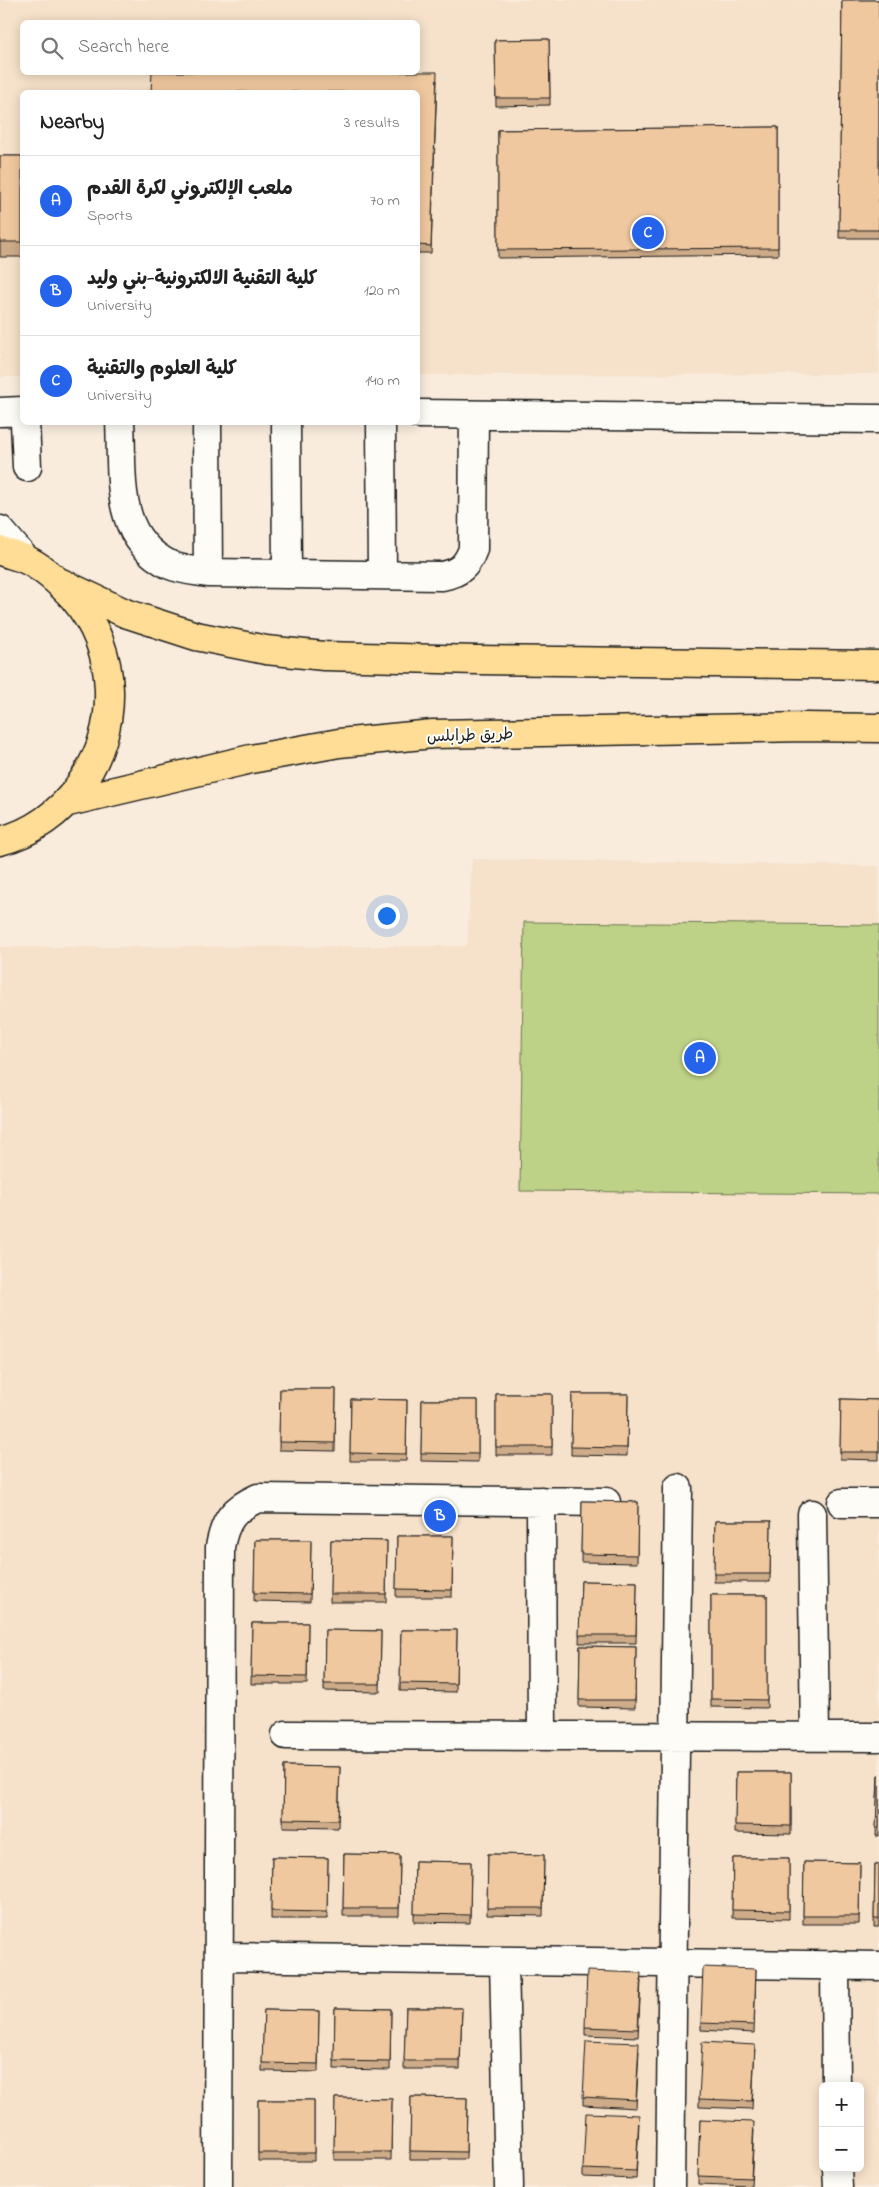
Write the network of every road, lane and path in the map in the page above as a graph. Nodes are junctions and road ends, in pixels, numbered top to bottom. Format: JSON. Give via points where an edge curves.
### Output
{"nodes":[{"id":1,"x":20,"y":410,"type":"edge"},
{"id":2,"x":0,"y":412,"type":"edge"},
{"id":3,"x":420,"y":414,"type":"edge"},
{"id":4,"x":474,"y":415,"type":"junction"},
{"id":5,"x":879,"y":419,"type":"edge"},
{"id":6,"x":24,"y":425,"type":"edge"},
{"id":7,"x":120,"y":425,"type":"edge"},
{"id":8,"x":207,"y":425,"type":"edge"},
{"id":9,"x":286,"y":425,"type":"edge"},
{"id":10,"x":381,"y":425,"type":"edge"},
{"id":11,"x":27,"y":467,"type":"dead end"},
{"id":12,"x":0,"y":530,"type":"edge"},
{"id":13,"x":12,"y":555,"type":"edge"},
{"id":14,"x":208,"y":573,"type":"junction"},
{"id":15,"x":287,"y":574,"type":"junction"},
{"id":16,"x":382,"y":575,"type":"junction"},
{"id":17,"x":59,"y":582,"type":"junction"},
{"id":18,"x":879,"y":665,"type":"edge"},
{"id":19,"x":879,"y":728,"type":"edge"},
{"id":20,"x":68,"y":802,"type":"junction"},
{"id":21,"x":0,"y":841,"type":"edge"},
{"id":22,"x":678,"y":1488,"type":"dead end"},
{"id":23,"x":541,"y":1501,"type":"junction"},
{"id":24,"x":606,"y":1502,"type":"edge"},
{"id":25,"x":842,"y":1503,"type":"dead end"},
{"id":26,"x":879,"y":1504,"type":"edge"},
{"id":27,"x":812,"y":1514,"type":"dead end"},
{"id":28,"x":286,"y":1735,"type":"dead end"},
{"id":29,"x":542,"y":1736,"type":"junction"},
{"id":30,"x":675,"y":1736,"type":"junction"},
{"id":31,"x":815,"y":1736,"type":"junction"},
{"id":32,"x":879,"y":1737,"type":"edge"},
{"id":33,"x":219,"y":1958,"type":"junction"},
{"id":34,"x":504,"y":1961,"type":"junction"},
{"id":35,"x":672,"y":1963,"type":"junction"},
{"id":36,"x":835,"y":1966,"type":"junction"},
{"id":37,"x":879,"y":1966,"type":"edge"},
{"id":38,"x":836,"y":2082,"type":"edge"},
{"id":39,"x":837,"y":2172,"type":"edge"},
{"id":40,"x":218,"y":2187,"type":"edge"},
{"id":41,"x":510,"y":2187,"type":"edge"},
{"id":42,"x":670,"y":2187,"type":"edge"},
{"id":43,"x":838,"y":2187,"type":"edge"}],
"edges":[{"from":1,"to":2,"type":"street"},
{"from":3,"to":4,"type":"street"},
{"from":4,"to":5,"type":"street"},
{"from":4,"to":16,"type":"street","via":[[473,549],[469,560],[462,569],[442,576]]},
{"from":6,"to":11,"type":"street"},
{"from":7,"to":14,"type":"street","via":[[126,512],[135,536],[151,553],[172,566]]},
{"from":8,"to":14,"type":"street"},
{"from":9,"to":15,"type":"street"},
{"from":10,"to":16,"type":"street"},
{"from":12,"to":13,"type":"street"},
{"from":13,"to":17,"type":"highway"},
{"from":14,"to":15,"type":"street"},
{"from":15,"to":16,"type":"street"},
{"from":17,"to":18,"type":"highway","via":[[125,613],[196,636],[257,649],[324,656]]},
{"from":17,"to":20,"type":"highway","via":[[86,613],[104,649],[111,690],[107,730],[92,769]]},
{"from":19,"to":20,"type":"highway","name":"طريق طرابلس","via":[[433,734],[339,743],[251,759]]},
{"from":20,"to":21,"type":"highway","via":[[42,823]]},
{"from":22,"to":30,"type":"street"},
{"from":23,"to":24,"type":"street"},
{"from":23,"to":29,"type":"street"},
{"from":23,"to":33,"type":"street","via":[[258,1498],[231,1516],[222,1532],[220,1547]]},
{"from":25,"to":26,"type":"street"},
{"from":27,"to":31,"type":"street"},
{"from":28,"to":29,"type":"street"},
{"from":29,"to":30,"type":"street"},
{"from":30,"to":31,"type":"street"},
{"from":30,"to":35,"type":"street"},
{"from":31,"to":32,"type":"street"},
{"from":33,"to":34,"type":"street"},
{"from":33,"to":40,"type":"street"},
{"from":34,"to":35,"type":"street"},
{"from":34,"to":41,"type":"street"},
{"from":35,"to":36,"type":"street"},
{"from":35,"to":42,"type":"street"},
{"from":36,"to":37,"type":"street"},
{"from":36,"to":38,"type":"street"},
{"from":39,"to":43,"type":"street"}]}
